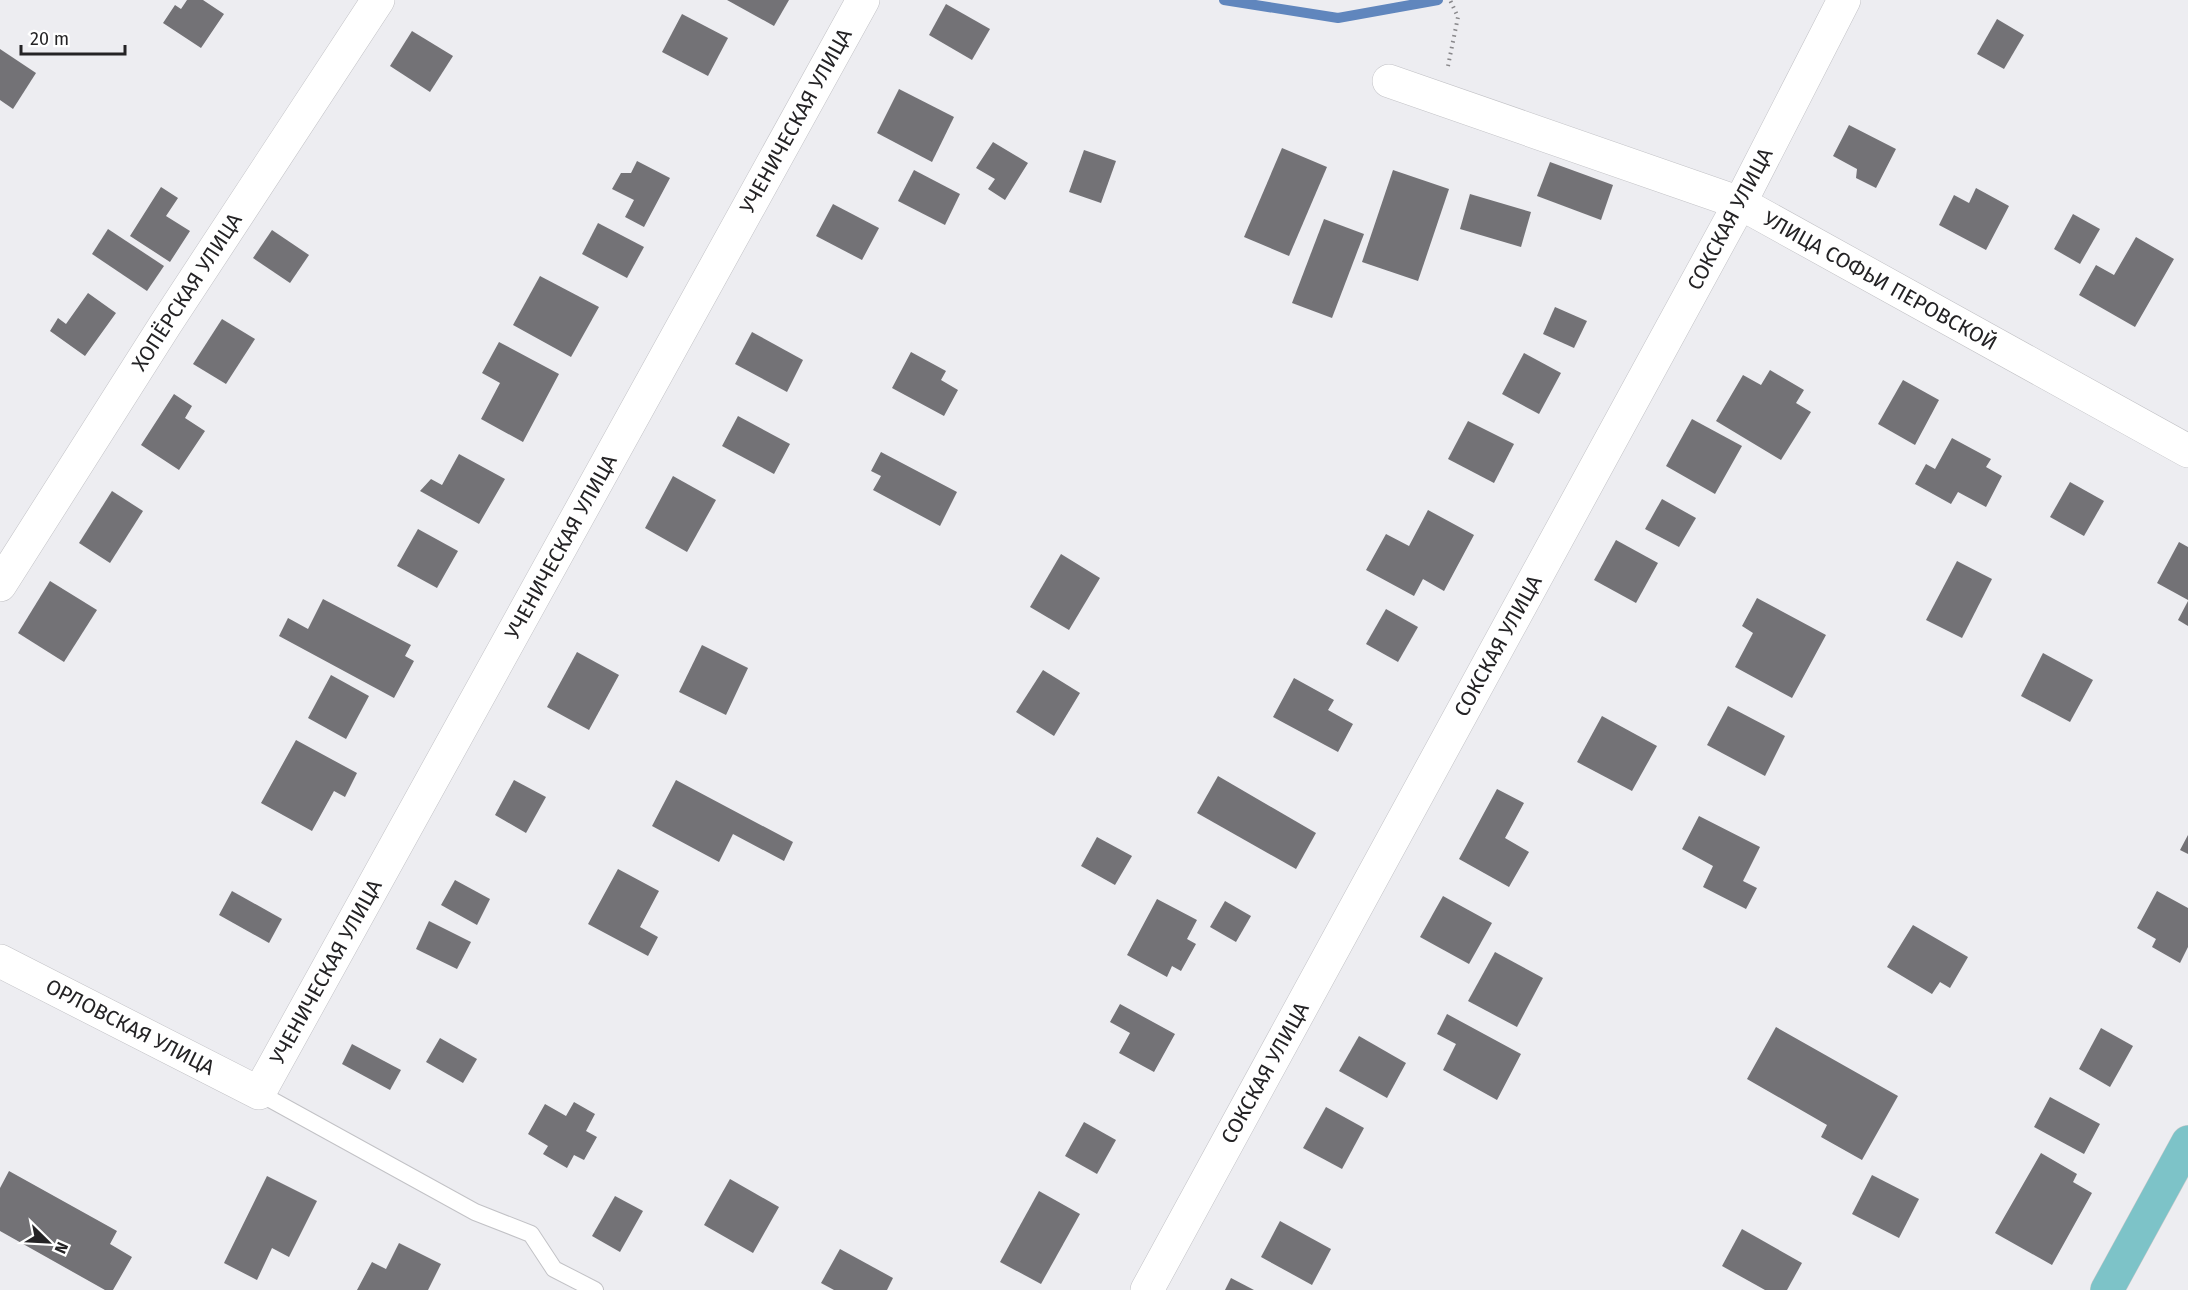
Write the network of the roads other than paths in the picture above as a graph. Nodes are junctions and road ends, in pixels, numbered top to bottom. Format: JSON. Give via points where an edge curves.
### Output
{"nodes":[{"id":1,"x":378,"y":0,"type":"edge"},
{"id":2,"x":863,"y":0,"type":"edge"},
{"id":3,"x":1844,"y":0,"type":"edge"},
{"id":4,"x":1389,"y":81,"type":"dead end"},
{"id":5,"x":1740,"y":203,"type":"junction"},
{"id":6,"x":2188,"y":451,"type":"edge"},
{"id":7,"x":0,"y":585,"type":"edge"},
{"id":8,"x":0,"y":960,"type":"edge"},
{"id":9,"x":259,"y":1093,"type":"junction"},
{"id":10,"x":2188,"y":1142,"type":"edge"},
{"id":11,"x":595,"y":1290,"type":"edge"},
{"id":12,"x":1147,"y":1290,"type":"edge"},
{"id":13,"x":2107,"y":1290,"type":"edge"}],
"edges":[{"from":1,"to":7,"type":"street","name":"ХОПЁРСКАЯ УЛИЦА"},
{"from":2,"to":9,"type":"street","name":"УЧЕНИЧЕСКАЯ УЛИЦА"},
{"from":3,"to":5,"type":"street","name":"СОКСКАЯ УЛИЦА"},
{"from":4,"to":5,"type":"street","name":"УЛИЦА СОФЬИ ПЕРОВСКОЙ"},
{"from":5,"to":6,"type":"street","name":"УЛИЦА СОФЬИ ПЕРОВСКОЙ"},
{"from":5,"to":12,"type":"street","name":"СОКСКАЯ УЛИЦА"},
{"from":8,"to":9,"type":"street","name":"ОРЛОВСКАЯ УЛИЦА"},
{"from":9,"to":11,"type":"lane","via":[[475,1212],[531,1234],[554,1269]]},
{"from":10,"to":13,"type":"main road"}]}
